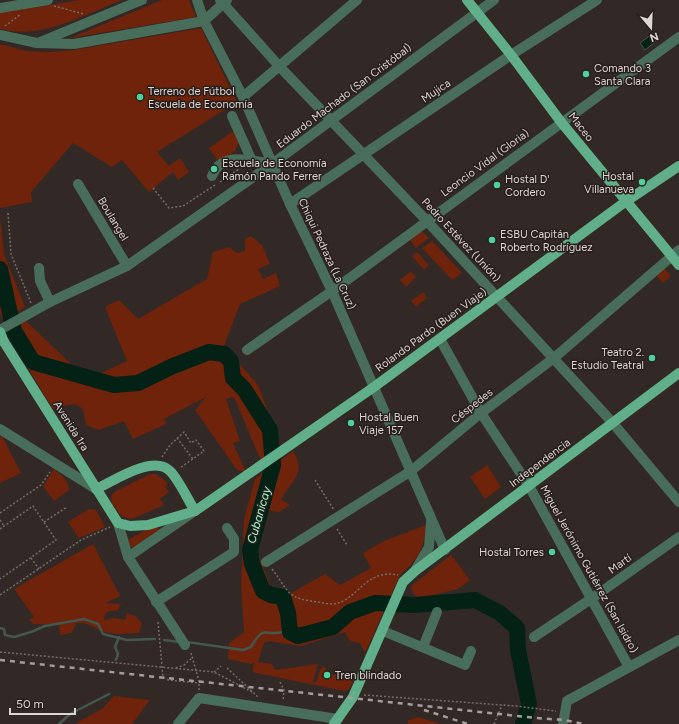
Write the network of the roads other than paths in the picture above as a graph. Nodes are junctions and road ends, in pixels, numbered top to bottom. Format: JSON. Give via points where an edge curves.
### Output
{"nodes":[{"id":1,"x":142,"y":0,"type":"edge"},
{"id":2,"x":197,"y":0,"type":"edge"},
{"id":3,"x":357,"y":0,"type":"edge"},
{"id":4,"x":467,"y":0,"type":"edge"},
{"id":5,"x":494,"y":0,"type":"edge"},
{"id":6,"x":223,"y":1,"type":"edge"},
{"id":7,"x":594,"y":1,"type":"edge"},
{"id":8,"x":51,"y":3,"type":"edge"},
{"id":9,"x":0,"y":8,"type":"edge"},
{"id":10,"x":477,"y":12,"type":"junction"},
{"id":11,"x":204,"y":21,"type":"junction"},
{"id":12,"x":0,"y":35,"type":"edge"},
{"id":13,"x":679,"y":37,"type":"edge"},
{"id":14,"x":37,"y":43,"type":"junction"},
{"id":15,"x":512,"y":54,"type":"junction"},
{"id":16,"x":279,"y":66,"type":"junction"},
{"id":17,"x":243,"y":97,"type":"junction"},
{"id":18,"x":232,"y":116,"type":"dead end"},
{"id":19,"x":331,"y":121,"type":"junction"},
{"id":20,"x":561,"y":122,"type":"junction"},
{"id":21,"x":364,"y":155,"type":"junction"},
{"id":22,"x":252,"y":161,"type":"junction"},
{"id":23,"x":272,"y":164,"type":"junction"},
{"id":24,"x":679,"y":166,"type":"edge"},
{"id":25,"x":212,"y":176,"type":"dead end"},
{"id":26,"x":78,"y":184,"type":"dead end"},
{"id":27,"x":626,"y":202,"type":"junction"},
{"id":28,"x":290,"y":204,"type":"junction"},
{"id":29,"x":427,"y":221,"type":"junction"},
{"id":30,"x":675,"y":253,"type":"edge"},
{"id":31,"x":679,"y":265,"type":"edge"},
{"id":32,"x":127,"y":266,"type":"junction"},
{"id":33,"x":39,"y":268,"type":"dead end"},
{"id":34,"x":332,"y":291,"type":"junction"},
{"id":35,"x":497,"y":297,"type":"junction"},
{"id":36,"x":50,"y":302,"type":"junction"},
{"id":37,"x":2,"y":330,"type":"edge"},
{"id":38,"x":440,"y":339,"type":"junction"},
{"id":39,"x":2,"y":341,"type":"edge"},
{"id":40,"x":247,"y":350,"type":"dead end"},
{"id":41,"x":554,"y":358,"type":"junction"},
{"id":42,"x":679,"y":373,"type":"edge"},
{"id":43,"x":374,"y":387,"type":"junction"},
{"id":44,"x":481,"y":414,"type":"junction"},
{"id":45,"x":612,"y":422,"type":"junction"},
{"id":46,"x":0,"y":429,"type":"edge"},
{"id":47,"x":411,"y":471,"type":"junction"},
{"id":48,"x":530,"y":486,"type":"junction"},
{"id":49,"x":96,"y":489,"type":"junction"},
{"id":50,"x":679,"y":502,"type":"edge"},
{"id":51,"x":195,"y":511,"type":"junction"},
{"id":52,"x":431,"y":520,"type":"junction"},
{"id":53,"x":118,"y":523,"type":"junction"},
{"id":54,"x":227,"y":528,"type":"dead end"},
{"id":55,"x":679,"y":537,"type":"edge"},
{"id":56,"x":445,"y":550,"type":"junction"},
{"id":57,"x":128,"y":557,"type":"junction"},
{"id":58,"x":266,"y":562,"type":"road end"},
{"id":59,"x":415,"y":570,"type":"junction"},
{"id":60,"x":591,"y":599,"type":"junction"},
{"id":61,"x":156,"y":602,"type":"junction"},
{"id":62,"x":437,"y":612,"type":"dead end"},
{"id":63,"x":383,"y":631,"type":"junction"},
{"id":64,"x":534,"y":637,"type":"dead end"},
{"id":65,"x":679,"y":640,"type":"edge"},
{"id":66,"x":185,"y":644,"type":"road end"},
{"id":67,"x":423,"y":648,"type":"junction"},
{"id":68,"x":471,"y":651,"type":"dead end"},
{"id":69,"x":629,"y":667,"type":"junction"},
{"id":70,"x":336,"y":722,"type":"edge"},
{"id":71,"x":178,"y":724,"type":"edge"},
{"id":72,"x":563,"y":724,"type":"edge"}],
"edges":[{"from":1,"to":14,"type":"street"},
{"from":2,"to":11,"type":"street","name":"Chiqui Pedraza (La Cruz)"},
{"from":3,"to":16,"type":"street"},
{"from":4,"to":10,"type":"main road","name":"Maceo"},
{"from":5,"to":10,"type":"street","name":"Eduardo Machado (San Cristóbal)"},
{"from":6,"to":11,"type":"street"},
{"from":6,"to":16,"type":"street","name":"Pedro Estévez (Unión)"},
{"from":7,"to":15,"type":"street","name":"Mujica"},
{"from":8,"to":9,"type":"street"},
{"from":10,"to":15,"type":"main road","name":"Maceo"},
{"from":10,"to":19,"type":"street","name":"Eduardo Machado (San Cristóbal)"},
{"from":11,"to":14,"type":"street","via":[[74,44]]},
{"from":11,"to":17,"type":"street","name":"Chiqui Pedraza (La Cruz)"},
{"from":12,"to":14,"type":"street"},
{"from":13,"to":20,"type":"street","name":"Leoncio Vidal (Gloria)"},
{"from":15,"to":20,"type":"main road","name":"Maceo"},
{"from":15,"to":21,"type":"street","name":"Mujica"},
{"from":16,"to":17,"type":"street"},
{"from":16,"to":19,"type":"street","name":"Pedro Estévez (Unión)"},
{"from":17,"to":23,"type":"street","name":"Chiqui Pedraza (La Cruz)"},
{"from":18,"to":22,"type":"street"},
{"from":19,"to":21,"type":"street","name":"Pedro Estévez (Unión)"},
{"from":19,"to":23,"type":"street","name":"Eduardo Machado (San Cristóbal)"},
{"from":20,"to":27,"type":"main road","name":"Maceo"},
{"from":20,"to":29,"type":"street","name":"Leoncio Vidal (Gloria)"},
{"from":21,"to":28,"type":"street","name":"Mujica"},
{"from":21,"to":29,"type":"street","name":"Pedro Estévez (Unión)"},
{"from":22,"to":23,"type":"street"},
{"from":22,"to":25,"type":"street","via":[[230,159],[214,169]]},
{"from":23,"to":28,"type":"street","name":"Chiqui Pedraza (La Cruz)"},
{"from":23,"to":32,"type":"street","name":"Eduardo Machado (San Cristóbal)"},
{"from":24,"to":27,"type":"main road","name":"Rolando Pardo (Buen Viaje)"},
{"from":26,"to":32,"type":"street","name":"Boulangel"},
{"from":27,"to":30,"type":"main road","name":"Maceo"},
{"from":27,"to":35,"type":"main road","name":"Rolando Pardo (Buen Viaje)"},
{"from":28,"to":34,"type":"street","name":"Chiqui Pedraza (La Cruz)"},
{"from":29,"to":34,"type":"street","name":"Leoncio Vidal (Gloria)"},
{"from":29,"to":35,"type":"street","name":"Pedro Estévez (Unión)"},
{"from":30,"to":31,"type":"main road","name":"Maceo"},
{"from":30,"to":41,"type":"street","name":"Céspedes"},
{"from":32,"to":36,"type":"street","name":"Eduardo Machado (San Cristóbal)"},
{"from":33,"to":36,"type":"street","via":[[40,281]]},
{"from":34,"to":40,"type":"street","name":"Leoncio Vidal (Gloria)"},
{"from":34,"to":43,"type":"street","name":"Chiqui Pedraza (La Cruz)"},
{"from":35,"to":38,"type":"main road","name":"Rolando Pardo (Buen Viaje)"},
{"from":35,"to":41,"type":"street","name":"Pedro Estévez (Unión)"},
{"from":36,"to":37,"type":"street","name":"Eduardo Machado (San Cristóbal)"},
{"from":37,"to":39,"type":"main road","name":"Avenida 1ra"},
{"from":38,"to":43,"type":"main road","name":"Rolando Pardo (Buen Viaje)"},
{"from":38,"to":44,"type":"street","name":"Miguel Jerónimo Gutiérrez (San Isidro)"},
{"from":39,"to":49,"type":"main road","name":"Avenida 1ra"},
{"from":41,"to":44,"type":"street","name":"Céspedes"},
{"from":41,"to":45,"type":"street","name":"Pedro Estévez (Unión)"},
{"from":42,"to":45,"type":"main road","name":"Independencia"},
{"from":43,"to":47,"type":"street","name":"Chiqui Pedraza (La Cruz)"},
{"from":43,"to":51,"type":"main road","name":"Rolando Pardo (Buen Viaje)"},
{"from":44,"to":47,"type":"street","name":"Céspedes"},
{"from":44,"to":48,"type":"street","name":"Miguel Jerónimo Gutiérrez (San Isidro)"},
{"from":45,"to":48,"type":"main road","name":"Independencia"},
{"from":45,"to":50,"type":"street","name":"Pedro Estévez (Unión)"},
{"from":46,"to":49,"type":"street"},
{"from":47,"to":52,"type":"street","name":"Chiqui Pedraza (La Cruz)"},
{"from":47,"to":58,"type":"street","name":"Céspedes"},
{"from":48,"to":56,"type":"main road","name":"Independencia"},
{"from":48,"to":60,"type":"street","name":"Miguel Jerónimo Gutiérrez (San Isidro)"},
{"from":49,"to":51,"type":"main road","via":[[144,466],[156,465],[170,471]]},
{"from":49,"to":53,"type":"main road","name":"Avenida 1ra"},
{"from":51,"to":53,"type":"main road","name":"Rolando Pardo (Buen Viaje)","via":[[148,525],[130,526]]},
{"from":51,"to":57,"type":"street"},
{"from":52,"to":56,"type":"street","name":"Chiqui Pedraza (La Cruz)"},
{"from":52,"to":59,"type":"street","name":"Chiqui Pedraza (La Cruz)","via":[[429,547]]},
{"from":53,"to":57,"type":"street"},
{"from":54,"to":61,"type":"street","via":[[234,539],[234,552]]},
{"from":55,"to":60,"type":"street","name":"Martí"},
{"from":56,"to":59,"type":"main road","name":"Independencia"},
{"from":57,"to":61,"type":"street"},
{"from":59,"to":63,"type":"main road","name":"Independencia","via":[[403,582]]},
{"from":60,"to":64,"type":"street","name":"Martí"},
{"from":60,"to":69,"type":"street","name":"Miguel Jerónimo Gutiérrez (San Isidro)"},
{"from":61,"to":66,"type":"street"},
{"from":62,"to":67,"type":"street"},
{"from":63,"to":67,"type":"street"},
{"from":63,"to":70,"type":"main road","name":"Independencia","via":[[354,695]]},
{"from":65,"to":69,"type":"street"},
{"from":67,"to":68,"type":"street","via":[[465,665]]},
{"from":69,"to":72,"type":"street","via":[[567,701]]},
{"from":70,"to":71,"type":"street","via":[[281,710],[199,698]]}]}
